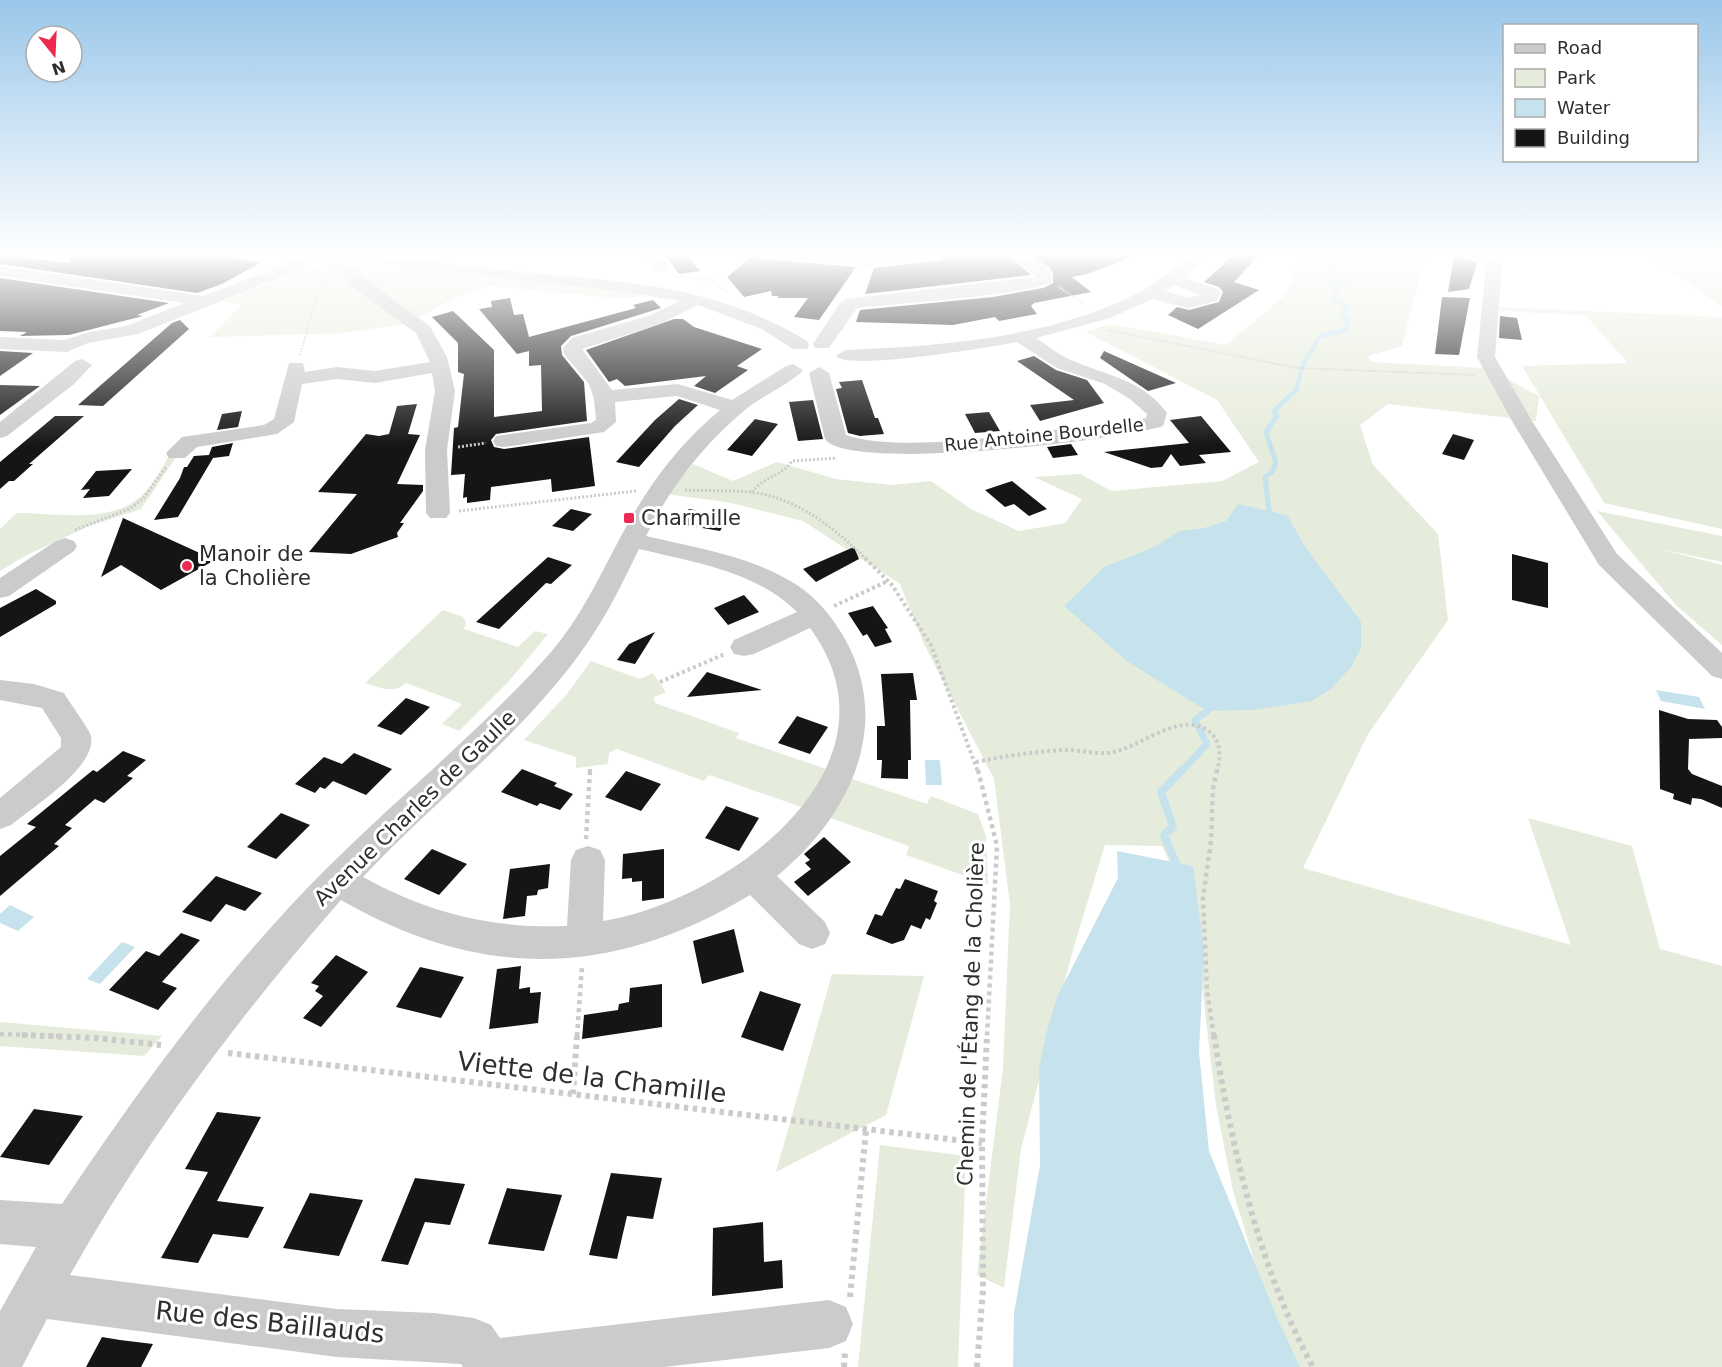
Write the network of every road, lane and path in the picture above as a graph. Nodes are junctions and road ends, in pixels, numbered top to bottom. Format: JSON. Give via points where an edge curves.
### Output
{"nodes":[{"id":1,"x":165,"y":318,"type":"edge"},
{"id":2,"x":311,"y":318,"type":"edge"},
{"id":3,"x":407,"y":318,"type":"edge"},
{"id":4,"x":658,"y":318,"type":"edge"},
{"id":5,"x":753,"y":318,"type":"edge"},
{"id":6,"x":839,"y":318,"type":"edge"},
{"id":7,"x":1088,"y":318,"type":"edge"},
{"id":8,"x":1489,"y":318,"type":"edge"},
{"id":9,"x":1072,"y":323,"type":"junction"},
{"id":10,"x":1020,"y":336,"type":"junction"},
{"id":11,"x":0,"y":344,"type":"edge"},
{"id":12,"x":822,"y":344,"type":"junction"},
{"id":13,"x":800,"y":345,"type":"junction"},
{"id":14,"x":75,"y":354,"type":"junction"},
{"id":15,"x":845,"y":356,"type":"junction"},
{"id":16,"x":441,"y":366,"type":"junction"},
{"id":17,"x":793,"y":370,"type":"junction"},
{"id":18,"x":295,"y":373,"type":"junction"},
{"id":19,"x":819,"y":373,"type":"junction"},
{"id":20,"x":1497,"y":376,"type":"junction"},
{"id":21,"x":606,"y":397,"type":"junction"},
{"id":22,"x":735,"y":408,"type":"junction"},
{"id":23,"x":0,"y":432,"type":"edge"},
{"id":24,"x":188,"y":440,"type":"joint"},
{"id":25,"x":504,"y":441,"type":"joint"},
{"id":26,"x":854,"y":447,"type":"junction"},
{"id":27,"x":436,"y":450,"type":"junction"},
{"id":28,"x":662,"y":488,"type":"junction"},
{"id":29,"x":752,"y":492,"type":"junction"},
{"id":30,"x":438,"y":513,"type":"joint"},
{"id":31,"x":68,"y":539,"type":"joint"},
{"id":32,"x":632,"y":540,"type":"junction"},
{"id":33,"x":888,"y":581,"type":"junction"},
{"id":34,"x":0,"y":590,"type":"edge"},
{"id":35,"x":814,"y":615,"type":"junction"},
{"id":36,"x":744,"y":647,"type":"joint"},
{"id":37,"x":1722,"y":669,"type":"edge"},
{"id":38,"x":660,"y":682,"type":"dead end"},
{"id":39,"x":0,"y":690,"type":"edge"},
{"id":40,"x":976,"y":762,"type":"junction"},
{"id":41,"x":590,"y":766,"type":"dead end"},
{"id":42,"x":6,"y":805,"type":"edge"},
{"id":43,"x":588,"y":860,"type":"joint"},
{"id":44,"x":753,"y":875,"type":"junction"},
{"id":45,"x":338,"y":880,"type":"junction"},
{"id":46,"x":812,"y":933,"type":"dead end"},
{"id":47,"x":584,"y":941,"type":"junction"},
{"id":48,"x":0,"y":1034,"type":"edge"},
{"id":49,"x":197,"y":1050,"type":"junction"},
{"id":50,"x":573,"y":1094,"type":"junction"},
{"id":51,"x":866,"y":1130,"type":"junction"},
{"id":52,"x":982,"y":1143,"type":"junction"},
{"id":53,"x":0,"y":1222,"type":"edge"},
{"id":54,"x":73,"y":1227,"type":"junction"},
{"id":55,"x":36,"y":1294,"type":"junction"},
{"id":56,"x":841,"y":1324,"type":"junction"},
{"id":57,"x":3,"y":1349,"type":"edge"},
{"id":58,"x":491,"y":1365,"type":"edge"},
{"id":59,"x":844,"y":1367,"type":"edge"},
{"id":60,"x":977,"y":1367,"type":"edge"},
{"id":61,"x":1313,"y":1367,"type":"edge"}],
"edges":[{"from":1,"to":14,"type":"street","via":[[112,340],[101,353]]},
{"from":2,"to":18,"type":"path"},
{"from":3,"to":16,"type":"street","via":[[424,330]]},
{"from":4,"to":21,"type":"street","via":[[579,342],[572,348]]},
{"from":5,"to":13,"type":"street"},
{"from":6,"to":12,"type":"street"},
{"from":7,"to":9,"type":"street"},
{"from":8,"to":20,"type":"street","via":[[1486,357]]},
{"from":9,"to":10,"type":"street"},
{"from":9,"to":20,"type":"path","via":[[1297,368]]},
{"from":10,"to":15,"type":"street","via":[[933,350]]},
{"from":10,"to":26,"type":"street","name":"Rue Antoine Bourdelle","via":[[1064,364],[1112,380],[1137,395],[1157,413],[1156,422],[919,449]]},
{"from":11,"to":14,"type":"street"},
{"from":12,"to":13,"type":"street"},
{"from":12,"to":15,"type":"street","via":[[839,349]]},
{"from":13,"to":17,"type":"street","via":[[781,357],[783,364]]},
{"from":14,"to":23,"type":"street","via":[[67,380]]},
{"from":15,"to":19,"type":"street","via":[[838,367]]},
{"from":16,"to":18,"type":"street","via":[[375,376]]},
{"from":16,"to":27,"type":"street","via":[[445,391]]},
{"from":17,"to":19,"type":"street"},
{"from":17,"to":22,"type":"street","name":"Avenue Charles de Gaulle"},
{"from":18,"to":24,"type":"street","via":[[285,422],[270,430]]},
{"from":19,"to":26,"type":"street","via":[[836,439]]},
{"from":20,"to":37,"type":"street","via":[[1552,472],[1608,558]]},
{"from":21,"to":22,"type":"street","via":[[678,390]]},
{"from":21,"to":25,"type":"street","via":[[606,422],[597,428]]},
{"from":22,"to":28,"type":"street","name":"Avenue Charles de Gaulle","via":[[696,444]]},
{"from":24,"to":31,"type":"path","via":[[143,499]]},
{"from":25,"to":27,"type":"path"},
{"from":26,"to":29,"type":"path","via":[[842,457],[792,461],[788,469],[756,483]]},
{"from":27,"to":30,"type":"street"},
{"from":28,"to":29,"type":"path","name":"Chemin de l'Étang de la Cholière"},
{"from":28,"to":30,"type":"path","name":"Chemin de l'Étang de la Cholière"},
{"from":28,"to":32,"type":"street","name":"Avenue Charles de Gaulle"},
{"from":29,"to":33,"type":"path","name":"Chemin de l'Étang de la Cholière","via":[[799,507],[842,536]]},
{"from":31,"to":34,"type":"street"},
{"from":32,"to":35,"type":"street","via":[[738,567],[778,585]]},
{"from":32,"to":45,"type":"street","name":"Avenue Charles de Gaulle","via":[[614,577],[565,653],[509,719],[401,816]]},
{"from":33,"to":35,"type":"path"},
{"from":33,"to":40,"type":"path","name":"Chemin de l'Étang de la Cholière","via":[[931,645]]},
{"from":35,"to":36,"type":"street"},
{"from":35,"to":44,"type":"street","via":[[831,639],[847,675],[853,714],[850,736],[829,794],[813,818]]},
{"from":36,"to":38,"type":"path"},
{"from":39,"to":42,"type":"street","via":[[54,701],[60,717],[76,735],[76,751],[61,767]]},
{"from":40,"to":52,"type":"path","name":"Chemin de l'Étang de la Cholière","via":[[997,846]]},
{"from":40,"to":61,"type":"path","via":[[1068,750],[1108,753],[1183,725],[1206,729],[1215,737],[1221,755],[1213,789],[1203,898],[1208,991],[1221,1081],[1255,1221],[1292,1329]]},
{"from":41,"to":43,"type":"path","via":[[585,834]]},
{"from":43,"to":47,"type":"street"},
{"from":44,"to":46,"type":"street"},
{"from":44,"to":47,"type":"street","via":[[675,918],[644,929]]},
{"from":45,"to":47,"type":"street","via":[[368,898],[457,933],[521,943]]},
{"from":45,"to":49,"type":"street","name":"Avenue Charles de Gaulle","via":[[259,967]]},
{"from":47,"to":50,"type":"path"},
{"from":48,"to":49,"type":"path","name":"Viette de la Chamille","via":[[96,1038]]},
{"from":49,"to":50,"type":"path","name":"Viette de la Chamille"},
{"from":49,"to":54,"type":"street","name":"Avenue Charles de Gaulle"},
{"from":50,"to":51,"type":"path","name":"Viette de la Chamille"},
{"from":51,"to":52,"type":"path","name":"Viette de la Chamille"},
{"from":51,"to":56,"type":"path"},
{"from":52,"to":60,"type":"path","name":"Chemin de l'Étang de la Cholière","via":[[983,1289]]},
{"from":53,"to":54,"type":"street"},
{"from":54,"to":55,"type":"street","name":"Avenue Charles de Gaulle"},
{"from":55,"to":57,"type":"street","name":"Avenue Charles de Gaulle"},
{"from":55,"to":58,"type":"street","name":"Rue des Baillauds","via":[[337,1333],[474,1342]]},
{"from":56,"to":58,"type":"street"},
{"from":56,"to":59,"type":"path"}]}
